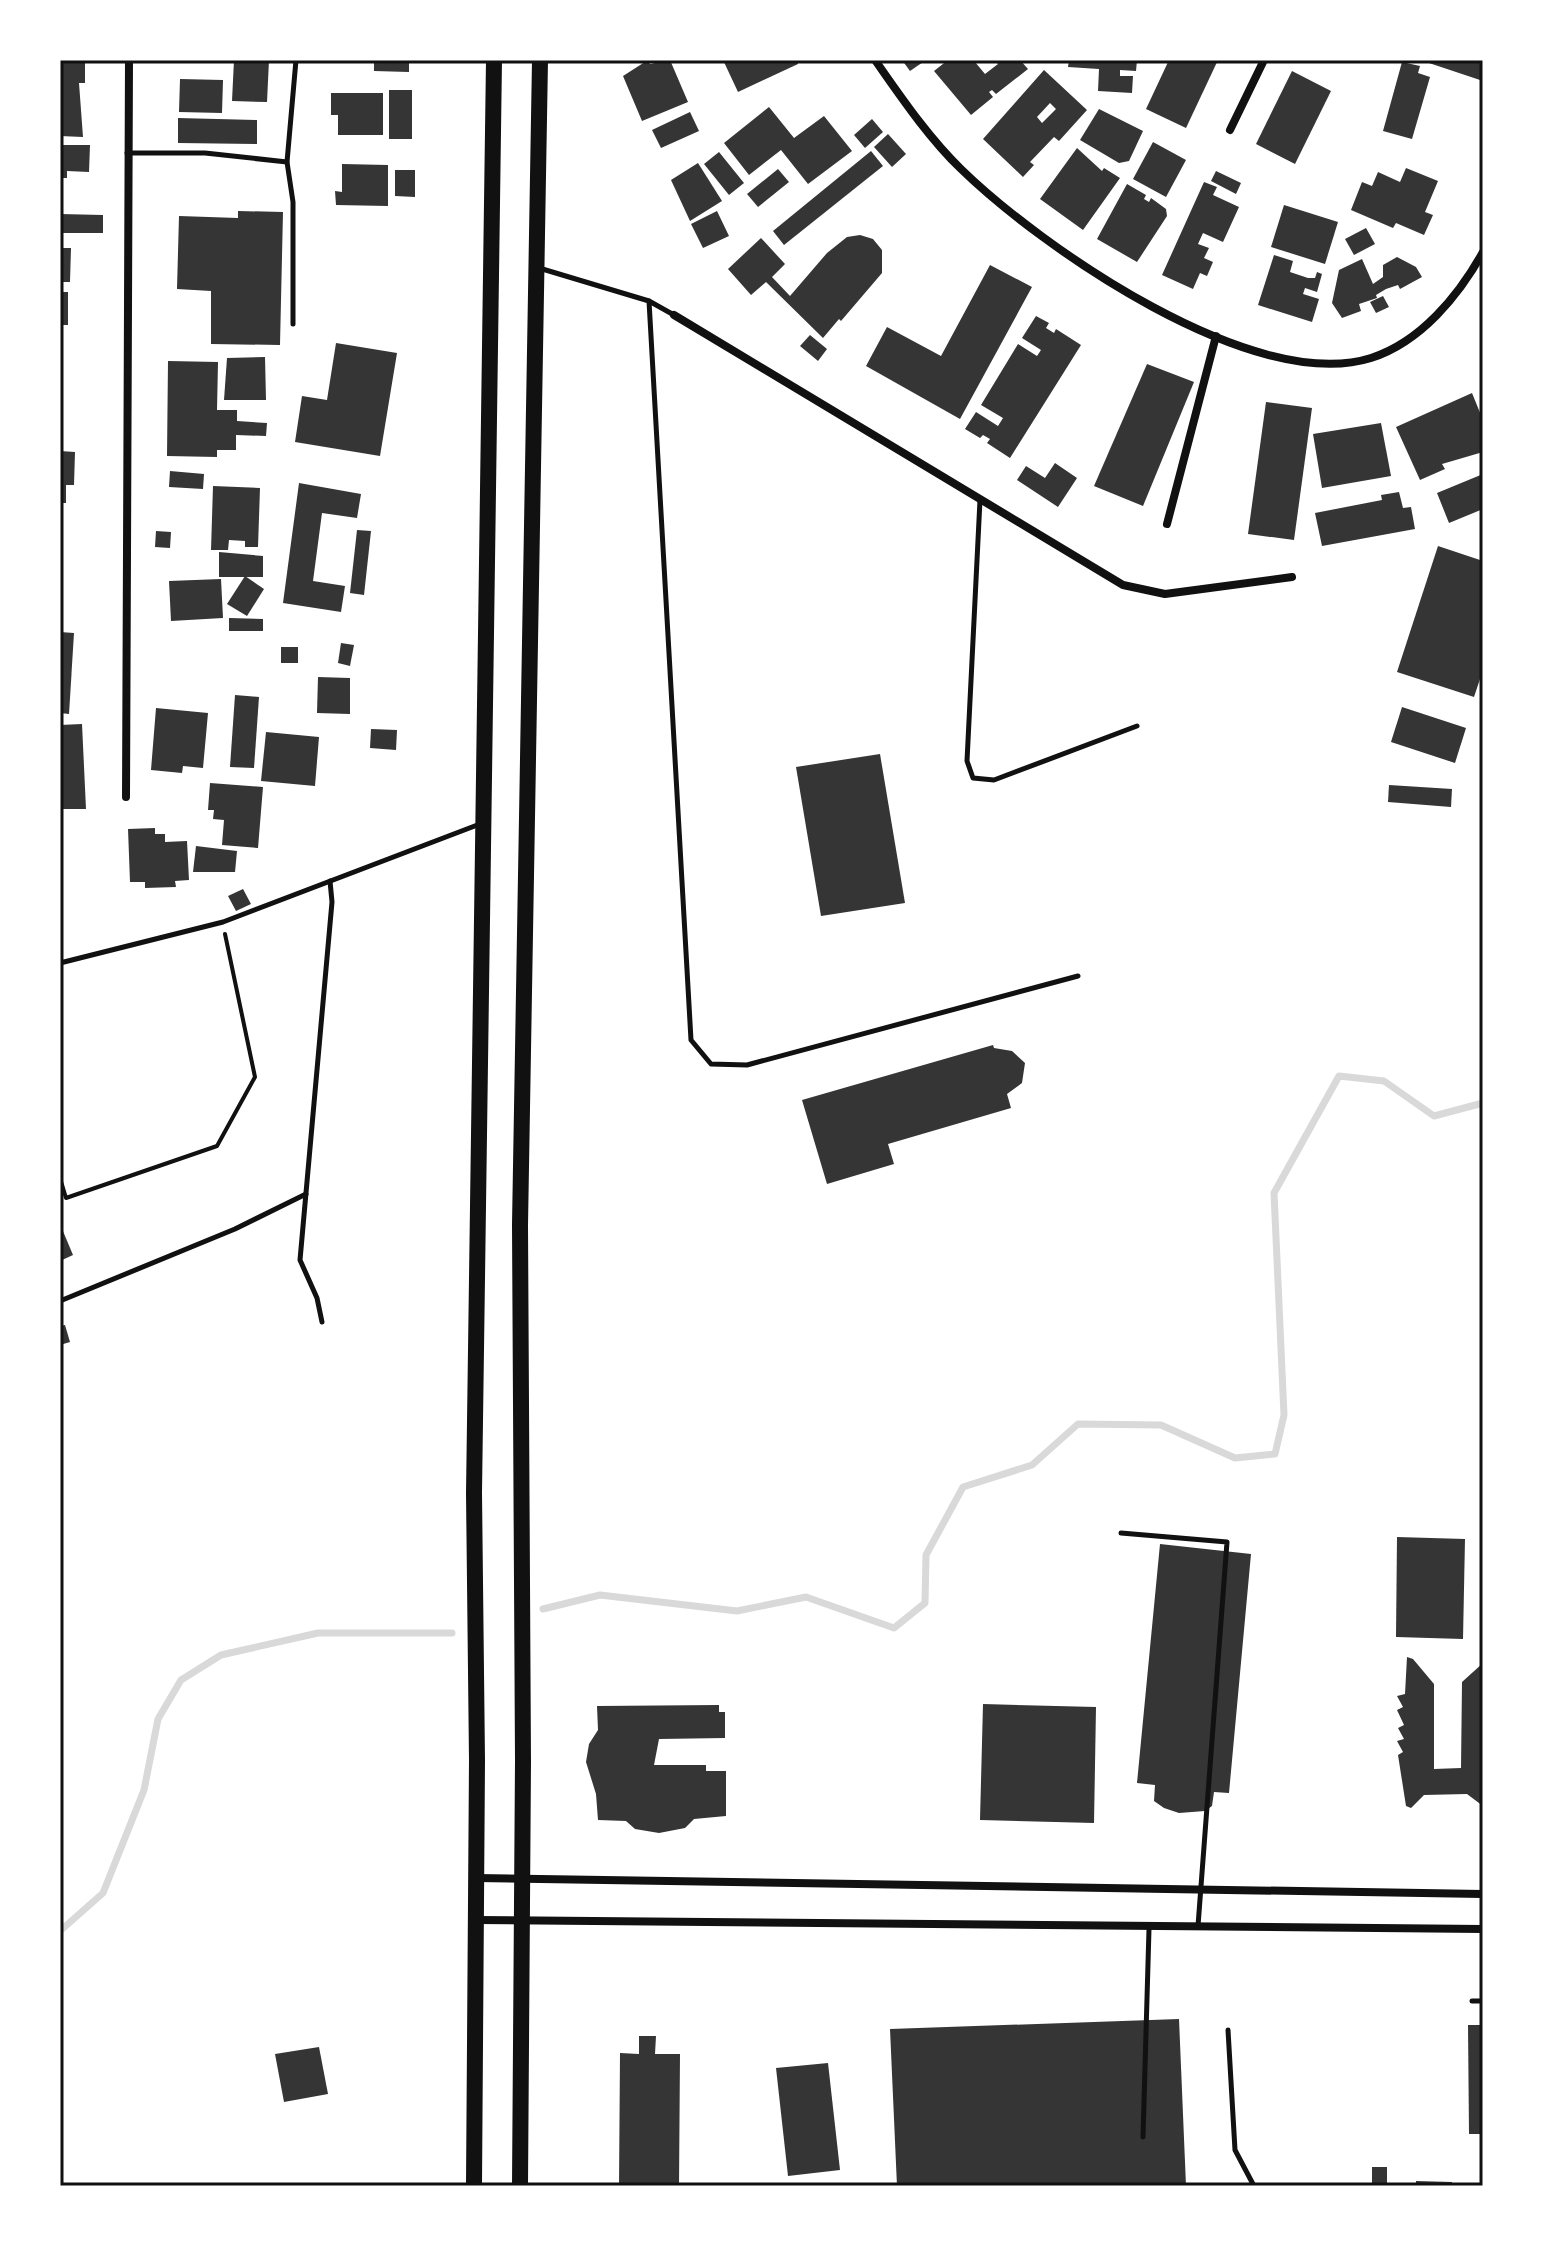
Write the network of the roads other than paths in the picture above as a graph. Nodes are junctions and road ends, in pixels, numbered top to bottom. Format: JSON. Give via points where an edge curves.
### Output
{"nodes":[{"id":1,"x":129,"y":60,"type":"edge"},
{"id":2,"x":296,"y":60,"type":"edge"},
{"id":3,"x":494,"y":60,"type":"edge"},
{"id":4,"x":540,"y":60,"type":"edge"},
{"id":5,"x":875,"y":60,"type":"edge"},
{"id":6,"x":1264,"y":60,"type":"edge"},
{"id":7,"x":1230,"y":130,"type":"dead end"},
{"id":8,"x":126,"y":153,"type":"junction"},
{"id":9,"x":287,"y":162,"type":"junction"},
{"id":10,"x":1483,"y":252,"type":"edge"},
{"id":11,"x":538,"y":268,"type":"junction"},
{"id":12,"x":649,"y":301,"type":"junction"},
{"id":13,"x":674,"y":315,"type":"joint"},
{"id":14,"x":293,"y":324,"type":"dead end"},
{"id":15,"x":1216,"y":336,"type":"junction"},
{"id":16,"x":980,"y":499,"type":"junction"},
{"id":17,"x":1167,"y":524,"type":"dead end"},
{"id":18,"x":1292,"y":577,"type":"dead end"},
{"id":19,"x":1137,"y":726,"type":"dead end"},
{"id":20,"x":126,"y":797,"type":"dead end"},
{"id":21,"x":483,"y":822,"type":"junction"},
{"id":22,"x":330,"y":881,"type":"junction"},
{"id":23,"x":60,"y":963,"type":"edge"},
{"id":24,"x":1078,"y":976,"type":"dead end"},
{"id":25,"x":306,"y":1194,"type":"junction"},
{"id":26,"x":60,"y":1301,"type":"edge"},
{"id":27,"x":322,"y":1322,"type":"dead end"},
{"id":28,"x":1121,"y":1533,"type":"dead end"},
{"id":29,"x":476,"y":1878,"type":"junction"},
{"id":30,"x":522,"y":1879,"type":"junction"},
{"id":31,"x":1201,"y":1889,"type":"junction"},
{"id":32,"x":1483,"y":1894,"type":"edge"},
{"id":33,"x":477,"y":1920,"type":"junction"},
{"id":34,"x":522,"y":1921,"type":"junction"},
{"id":35,"x":1198,"y":1927,"type":"junction"},
{"id":36,"x":1149,"y":1929,"type":"junction"},
{"id":37,"x":1483,"y":1929,"type":"edge"},
{"id":38,"x":1472,"y":2001,"type":"dead end"},
{"id":39,"x":1483,"y":2001,"type":"edge"},
{"id":40,"x":1228,"y":2030,"type":"dead end"},
{"id":41,"x":1143,"y":2137,"type":"dead end"},
{"id":42,"x":474,"y":2186,"type":"edge"},
{"id":43,"x":520,"y":2186,"type":"edge"},
{"id":44,"x":1254,"y":2186,"type":"edge"}],
"edges":[{"from":1,"to":8,"type":"street"},
{"from":2,"to":9,"type":"lane"},
{"from":3,"to":21,"type":"main road"},
{"from":4,"to":11,"type":"main road"},
{"from":5,"to":15,"type":"street","via":[[960,168],[1033,231],[1097,277]]},
{"from":6,"to":7,"type":"street"},
{"from":8,"to":9,"type":"lane","via":[[205,153]]},
{"from":8,"to":20,"type":"street"},
{"from":9,"to":14,"type":"lane","via":[[293,202]]},
{"from":10,"to":15,"type":"street","via":[[1465,284],[1439,313],[1371,358],[1325,363],[1276,356]]},
{"from":11,"to":12,"type":"lane"},
{"from":11,"to":30,"type":"main road","via":[[524,907]]},
{"from":12,"to":13,"type":"lane"},
{"from":12,"to":24,"type":"lane","via":[[691,1040],[711,1064],[747,1065]]},
{"from":13,"to":16,"type":"street"},
{"from":15,"to":17,"type":"street"},
{"from":16,"to":18,"type":"street","via":[[1123,585],[1165,594]]},
{"from":16,"to":19,"type":"lane","via":[[967,761],[973,778],[994,780]]},
{"from":21,"to":22,"type":"lane"},
{"from":21,"to":29,"type":"main road","via":[[474,1493]]},
{"from":22,"to":23,"type":"lane","via":[[223,922]]},
{"from":22,"to":25,"type":"lane"},
{"from":25,"to":26,"type":"lane"},
{"from":25,"to":27,"type":"lane","via":[[300,1260]]},
{"from":28,"to":31,"type":"lane","via":[[1227,1542]]},
{"from":29,"to":30,"type":"street"},
{"from":29,"to":33,"type":"main road"},
{"from":30,"to":31,"type":"street"},
{"from":30,"to":34,"type":"main road"},
{"from":31,"to":32,"type":"street"},
{"from":31,"to":35,"type":"lane"},
{"from":33,"to":34,"type":"street"},
{"from":33,"to":42,"type":"main road"},
{"from":34,"to":36,"type":"street"},
{"from":34,"to":43,"type":"main road"},
{"from":35,"to":36,"type":"street"},
{"from":35,"to":37,"type":"street"},
{"from":36,"to":41,"type":"lane"},
{"from":38,"to":39,"type":"lane"},
{"from":40,"to":44,"type":"lane","via":[[1235,2150]]}]}
